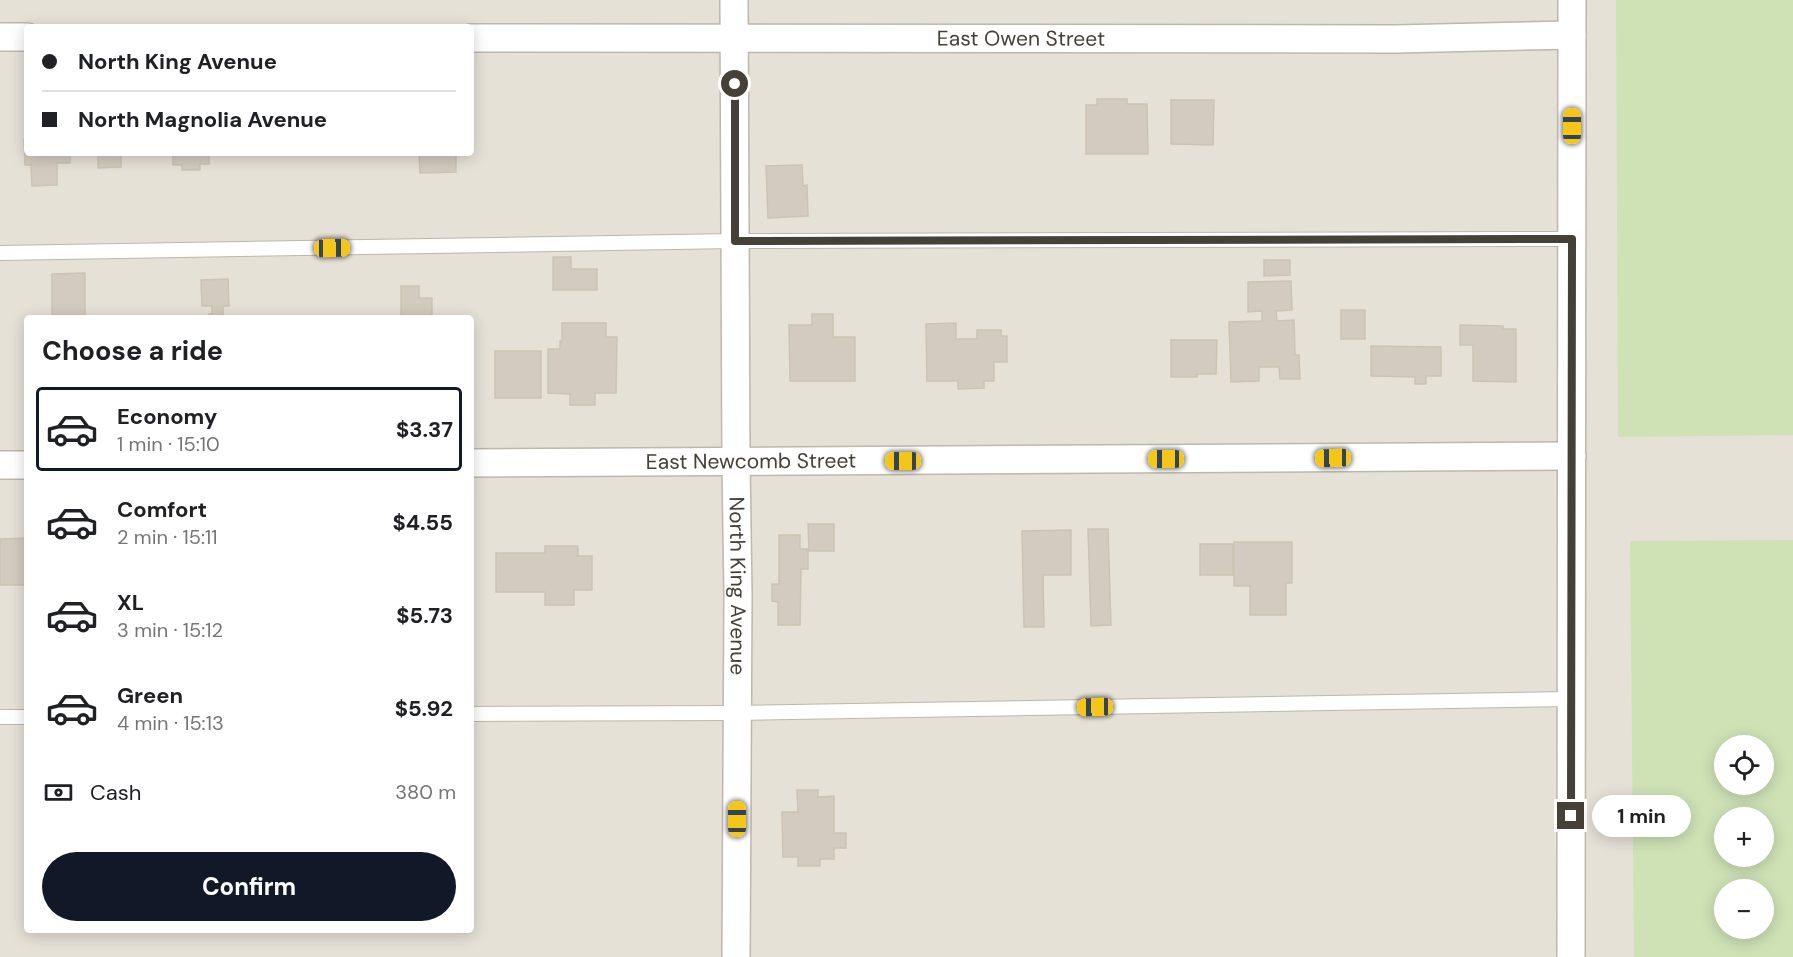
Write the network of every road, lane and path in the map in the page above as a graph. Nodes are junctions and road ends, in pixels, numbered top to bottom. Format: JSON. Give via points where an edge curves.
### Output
{"nodes":[{"id":1,"x":734,"y":0,"type":"edge"},
{"id":2,"x":1572,"y":0,"type":"edge"},
{"id":3,"x":1572,"y":35,"type":"junction"},
{"id":4,"x":0,"y":37,"type":"edge"},
{"id":5,"x":24,"y":37,"type":"edge"},
{"id":6,"x":474,"y":38,"type":"edge"},
{"id":7,"x":735,"y":39,"type":"junction"},
{"id":8,"x":1572,"y":239,"type":"junction"},
{"id":9,"x":735,"y":241,"type":"junction"},
{"id":10,"x":0,"y":254,"type":"edge"},
{"id":11,"x":1572,"y":456,"type":"junction"},
{"id":12,"x":736,"y":462,"type":"junction"},
{"id":13,"x":474,"y":463,"type":"edge"},
{"id":14,"x":0,"y":465,"type":"edge"},
{"id":15,"x":24,"y":465,"type":"edge"},
{"id":16,"x":1571,"y":699,"type":"junction"},
{"id":17,"x":738,"y":713,"type":"junction"},
{"id":18,"x":474,"y":714,"type":"edge"},
{"id":19,"x":0,"y":717,"type":"edge"},
{"id":20,"x":24,"y":717,"type":"edge"},
{"id":21,"x":736,"y":957,"type":"edge"},
{"id":22,"x":1571,"y":957,"type":"edge"}],
"edges":[{"from":1,"to":7,"type":"street","name":"North King Avenue"},
{"from":2,"to":3,"type":"street"},
{"from":3,"to":7,"type":"street","name":"East Owen Street","via":[[1395,39]]},
{"from":3,"to":8,"type":"street"},
{"from":4,"to":5,"type":"street"},
{"from":6,"to":7,"type":"street","name":"East Owen Street"},
{"from":7,"to":9,"type":"street","name":"North King Avenue"},
{"from":8,"to":9,"type":"lane"},
{"from":8,"to":11,"type":"street"},
{"from":9,"to":10,"type":"lane"},
{"from":9,"to":12,"type":"street","name":"North King Avenue"},
{"from":11,"to":12,"type":"street","name":"East Newcomb Street"},
{"from":11,"to":16,"type":"street"},
{"from":12,"to":13,"type":"street","name":"East Newcomb Street"},
{"from":12,"to":17,"type":"street","name":"North King Avenue"},
{"from":14,"to":15,"type":"street"},
{"from":16,"to":17,"type":"lane"},
{"from":16,"to":22,"type":"street"},
{"from":17,"to":18,"type":"lane"},
{"from":17,"to":21,"type":"street","name":"North King Avenue"},
{"from":19,"to":20,"type":"lane"}]}
